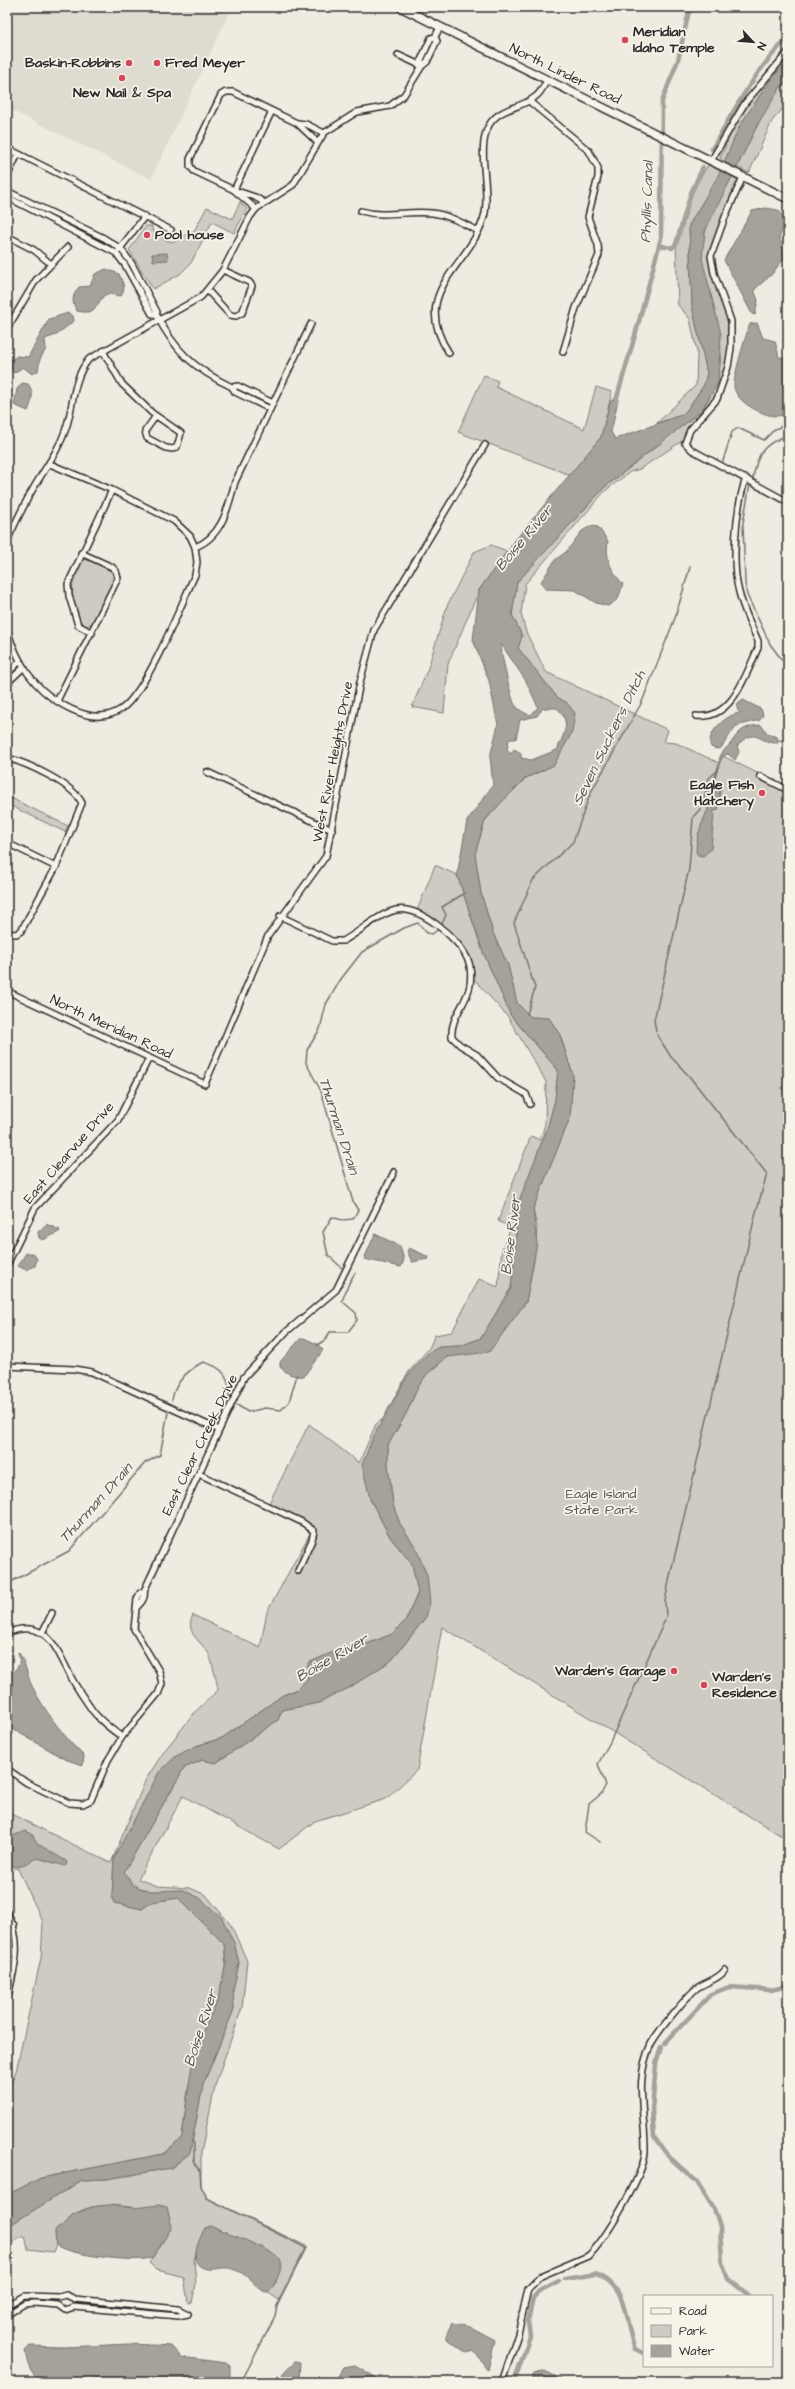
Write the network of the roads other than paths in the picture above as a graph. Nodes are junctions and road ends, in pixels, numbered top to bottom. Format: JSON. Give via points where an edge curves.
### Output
{"nodes":[{"id":1,"x":400,"y":7,"type":"edge"},
{"id":2,"x":440,"y":27,"type":"junction"},
{"id":3,"x":788,"y":52,"type":"edge"},
{"id":4,"x":398,"y":55,"type":"dead end"},
{"id":5,"x":422,"y":66,"type":"junction"},
{"id":6,"x":547,"y":80,"type":"junction"},
{"id":7,"x":529,"y":101,"type":"junction"},
{"id":8,"x":272,"y":111,"type":"junction"},
{"id":9,"x":297,"y":123,"type":"junction"},
{"id":10,"x":324,"y":133,"type":"junction"},
{"id":11,"x":317,"y":142,"type":"junction"},
{"id":12,"x":7,"y":148,"type":"edge"},
{"id":13,"x":13,"y":151,"type":"junction"},
{"id":14,"x":18,"y":154,"type":"junction"},
{"id":15,"x":7,"y":163,"type":"edge"},
{"id":16,"x":715,"y":163,"type":"junction"},
{"id":17,"x":740,"y":176,"type":"junction"},
{"id":18,"x":7,"y":177,"type":"edge"},
{"id":19,"x":7,"y":190,"type":"edge"},
{"id":20,"x":234,"y":190,"type":"junction"},
{"id":21,"x":7,"y":197,"type":"edge"},
{"id":22,"x":788,"y":199,"type":"edge"},
{"id":23,"x":265,"y":203,"type":"junction"},
{"id":24,"x":256,"y":209,"type":"junction"},
{"id":25,"x":361,"y":211,"type":"dead end"},
{"id":26,"x":145,"y":216,"type":"junction"},
{"id":27,"x":171,"y":230,"type":"dead end"},
{"id":28,"x":478,"y":231,"type":"junction"},
{"id":29,"x":7,"y":236,"type":"edge"},
{"id":30,"x":68,"y":247,"type":"dead end"},
{"id":31,"x":121,"y":249,"type":"junction"},
{"id":32,"x":116,"y":253,"type":"junction"},
{"id":33,"x":51,"y":264,"type":"junction"},
{"id":34,"x":223,"y":270,"type":"junction"},
{"id":35,"x":208,"y":291,"type":"junction"},
{"id":36,"x":156,"y":314,"type":"junction"},
{"id":37,"x":160,"y":321,"type":"junction"},
{"id":38,"x":310,"y":324,"type":"dead end"},
{"id":39,"x":7,"y":329,"type":"edge"},
{"id":40,"x":103,"y":351,"type":"junction"},
{"id":41,"x":563,"y":352,"type":"dead end"},
{"id":42,"x":449,"y":353,"type":"dead end"},
{"id":43,"x":232,"y":387,"type":"junction"},
{"id":44,"x":273,"y":403,"type":"junction"},
{"id":45,"x":270,"y":409,"type":"junction"},
{"id":46,"x":156,"y":416,"type":"junction"},
{"id":47,"x":485,"y":445,"type":"dead end"},
{"id":48,"x":50,"y":464,"type":"junction"},
{"id":49,"x":746,"y":478,"type":"junction"},
{"id":50,"x":112,"y":490,"type":"junction"},
{"id":51,"x":788,"y":502,"type":"edge"},
{"id":52,"x":7,"y":541,"type":"edge"},
{"id":53,"x":194,"y":547,"type":"junction"},
{"id":54,"x":81,"y":553,"type":"junction"},
{"id":55,"x":7,"y":630,"type":"edge"},
{"id":56,"x":92,"y":634,"type":"junction"},
{"id":57,"x":19,"y":662,"type":"junction"},
{"id":58,"x":23,"y":668,"type":"junction"},
{"id":59,"x":7,"y":674,"type":"edge"},
{"id":60,"x":7,"y":683,"type":"edge"},
{"id":61,"x":57,"y":701,"type":"junction"},
{"id":62,"x":696,"y":716,"type":"dead end"},
{"id":63,"x":7,"y":758,"type":"edge"},
{"id":64,"x":207,"y":772,"type":"dead end"},
{"id":65,"x":760,"y":776,"type":"dead end"},
{"id":66,"x":788,"y":790,"type":"edge"},
{"id":67,"x":332,"y":830,"type":"junction"},
{"id":68,"x":7,"y":844,"type":"edge"},
{"id":69,"x":56,"y":867,"type":"junction"},
{"id":70,"x":280,"y":916,"type":"junction"},
{"id":71,"x":7,"y":933,"type":"edge"},
{"id":72,"x":7,"y":991,"type":"edge"},
{"id":73,"x":149,"y":1058,"type":"junction"},
{"id":74,"x":205,"y":1084,"type":"joint"},
{"id":75,"x":530,"y":1104,"type":"dead end"},
{"id":76,"x":394,"y":1172,"type":"dead end"},
{"id":77,"x":7,"y":1265,"type":"edge"},
{"id":78,"x":7,"y":1366,"type":"edge"},
{"id":79,"x":219,"y":1430,"type":"junction"},
{"id":80,"x":199,"y":1474,"type":"junction"},
{"id":81,"x":298,"y":1571,"type":"dead end"},
{"id":82,"x":52,"y":1613,"type":"dead end"},
{"id":83,"x":7,"y":1633,"type":"edge"},
{"id":84,"x":42,"y":1633,"type":"junction"},
{"id":85,"x":122,"y":1737,"type":"junction"},
{"id":86,"x":7,"y":1769,"type":"edge"},
{"id":87,"x":7,"y":1912,"type":"edge"},
{"id":88,"x":14,"y":1925,"type":"junction"},
{"id":89,"x":7,"y":1930,"type":"edge"},
{"id":90,"x":725,"y":1970,"type":"dead end"},
{"id":91,"x":7,"y":2001,"type":"edge"},
{"id":92,"x":69,"y":2296,"type":"junction"},
{"id":93,"x":59,"y":2297,"type":"junction"},
{"id":94,"x":7,"y":2305,"type":"edge"},
{"id":95,"x":58,"y":2305,"type":"junction"},
{"id":96,"x":68,"y":2309,"type":"junction"},
{"id":97,"x":7,"y":2314,"type":"edge"},
{"id":98,"x":502,"y":2382,"type":"edge"}],
"edges":[{"from":1,"to":2,"type":"main road","name":"North Linder Road"},
{"from":2,"to":5,"type":"street","via":[[435,37],[431,38],[421,60]]},
{"from":2,"to":6,"type":"main road","name":"North Linder Road"},
{"from":3,"to":16,"type":"street","via":[[745,103]]},
{"from":4,"to":5,"type":"street"},
{"from":5,"to":10,"type":"street","via":[[413,84],[390,106],[357,112]]},
{"from":6,"to":7,"type":"street","via":[[538,94]]},
{"from":6,"to":16,"type":"main road","name":"North Linder Road"},
{"from":7,"to":28,"type":"street","via":[[500,113],[487,131],[484,147],[486,203]]},
{"from":7,"to":41,"type":"street","via":[[589,152],[598,168],[588,217],[599,255],[576,308]]},
{"from":8,"to":9,"type":"street"},
{"from":8,"to":20,"type":"street"},
{"from":8,"to":20,"type":"street","via":[[233,92],[226,92],[221,95],[190,159],[190,166],[194,171]]},
{"from":9,"to":10,"type":"street","via":[[306,124]]},
{"from":9,"to":11,"type":"street"},
{"from":10,"to":11,"type":"street"},
{"from":11,"to":23,"type":"street","via":[[293,186]]},
{"from":12,"to":13,"type":"street"},
{"from":13,"to":14,"type":"street"},
{"from":13,"to":15,"type":"street"},
{"from":14,"to":18,"type":"street"},
{"from":14,"to":26,"type":"street"},
{"from":16,"to":17,"type":"main road","name":"North Linder Road"},
{"from":17,"to":22,"type":"main road","name":"North Linder Road"},
{"from":17,"to":49,"type":"street","via":[[711,256],[714,273],[731,321],[728,367],[717,399],[690,430],[685,443],[692,450]]},
{"from":19,"to":31,"type":"street"},
{"from":20,"to":23,"type":"street"},
{"from":20,"to":24,"type":"street"},
{"from":21,"to":32,"type":"street"},
{"from":23,"to":24,"type":"street"},
{"from":24,"to":34,"type":"street"},
{"from":25,"to":28,"type":"street","via":[[386,214],[436,213]]},
{"from":26,"to":27,"type":"street"},
{"from":26,"to":31,"type":"street"},
{"from":28,"to":42,"type":"street","via":[[448,275],[438,296],[438,326]]},
{"from":29,"to":33,"type":"street","via":[[34,250]]},
{"from":30,"to":33,"type":"street"},
{"from":31,"to":32,"type":"street"},
{"from":31,"to":36,"type":"street","via":[[136,272]]},
{"from":32,"to":36,"type":"street","via":[[152,314]]},
{"from":33,"to":39,"type":"street","via":[[28,292]]},
{"from":34,"to":35,"type":"street"},
{"from":34,"to":35,"type":"street","via":[[249,282],[252,286],[242,313],[230,315]]},
{"from":35,"to":37,"type":"street"},
{"from":36,"to":37,"type":"street"},
{"from":37,"to":40,"type":"street"},
{"from":37,"to":43,"type":"street","via":[[176,348],[187,359],[208,375]]},
{"from":38,"to":44,"type":"street"},
{"from":40,"to":46,"type":"street","via":[[122,384]]},
{"from":40,"to":48,"type":"street","via":[[81,369],[68,424]]},
{"from":43,"to":44,"type":"street","via":[[238,386]]},
{"from":43,"to":45,"type":"street","via":[[235,392]]},
{"from":44,"to":45,"type":"street"},
{"from":45,"to":53,"type":"street","via":[[234,482],[228,509],[215,534],[210,540]]},
{"from":46,"to":46,"type":"street","via":[[181,433],[177,446],[173,449],[147,438],[145,431]]},
{"from":47,"to":67,"type":"street","name":"West River Heights Drive","via":[[374,630],[360,682]]},
{"from":48,"to":50,"type":"street"},
{"from":48,"to":52,"type":"street","via":[[34,488]]},
{"from":49,"to":51,"type":"street"},
{"from":49,"to":62,"type":"street","via":[[739,505],[736,565],[738,591],[758,641],[758,648],[738,692],[730,702],[714,716]]},
{"from":50,"to":53,"type":"street","via":[[178,524],[190,536]]},
{"from":50,"to":54,"type":"street"},
{"from":53,"to":61,"type":"street","via":[[197,562],[194,575],[158,654],[129,703],[111,714],[93,717],[81,714]]},
{"from":54,"to":56,"type":"street","via":[[70,575],[68,591],[78,625]]},
{"from":54,"to":56,"type":"street","via":[[112,567],[118,574]]},
{"from":55,"to":57,"type":"street"},
{"from":56,"to":61,"type":"street"},
{"from":57,"to":58,"type":"street"},
{"from":57,"to":59,"type":"street"},
{"from":58,"to":60,"type":"street"},
{"from":58,"to":61,"type":"street","via":[[44,692]]},
{"from":63,"to":69,"type":"street","via":[[55,780],[78,797],[82,804]]},
{"from":64,"to":67,"type":"street"},
{"from":65,"to":66,"type":"street"},
{"from":67,"to":70,"type":"street","name":"West River Heights Drive","via":[[323,860]]},
{"from":68,"to":69,"type":"street"},
{"from":69,"to":71,"type":"street","via":[[21,931],[16,934]]},
{"from":70,"to":74,"type":"street","name":"West River Heights Drive","via":[[268,936]]},
{"from":70,"to":75,"type":"street","via":[[332,941],[343,941],[397,910],[418,913],[440,928],[464,953],[470,971],[470,986],[455,1018],[452,1036],[460,1045],[477,1055],[498,1078],[526,1094]]},
{"from":72,"to":73,"type":"street","name":"North Meridian Road"},
{"from":73,"to":74,"type":"street","name":"North Meridian Road"},
{"from":73,"to":77,"type":"street","name":"East Clearvue Drive","via":[[118,1120],[35,1208]]},
{"from":76,"to":79,"type":"street","name":"East Clear Creek Drive","via":[[336,1290],[286,1332],[244,1377]]},
{"from":78,"to":79,"type":"street","via":[[92,1372]]},
{"from":79,"to":80,"type":"street","name":"East Clear Creek Drive"},
{"from":80,"to":81,"type":"street","via":[[314,1530]]},
{"from":80,"to":85,"type":"street","name":"East Clear Creek Drive","via":[[144,1591],[146,1595],[136,1608],[133,1622],[136,1636],[159,1671],[162,1684],[158,1694]]},
{"from":82,"to":84,"type":"street"},
{"from":83,"to":84,"type":"street","via":[[18,1629]]},
{"from":84,"to":85,"type":"street","via":[[58,1649],[68,1672],[93,1711]]},
{"from":85,"to":86,"type":"street","via":[[108,1760],[91,1800],[83,1804],[69,1804]]},
{"from":87,"to":88,"type":"street"},
{"from":88,"to":89,"type":"street"},
{"from":88,"to":91,"type":"street","via":[[18,1952]]},
{"from":90,"to":98,"type":"street","via":[[721,1976],[691,1993],[652,2044],[641,2083],[640,2101],[645,2154],[640,2171],[602,2241],[593,2252],[541,2276],[528,2289],[518,2334]]},
{"from":92,"to":93,"type":"street"},
{"from":92,"to":96,"type":"street","via":[[72,2304]]},
{"from":92,"to":96,"type":"street","via":[[75,2299],[178,2309],[188,2314],[178,2316],[74,2307]]},
{"from":93,"to":94,"type":"street","via":[[24,2296]]},
{"from":93,"to":95,"type":"street"},
{"from":95,"to":96,"type":"street","via":[[63,2310]]},
{"from":95,"to":97,"type":"street","via":[[24,2304]]}]}
